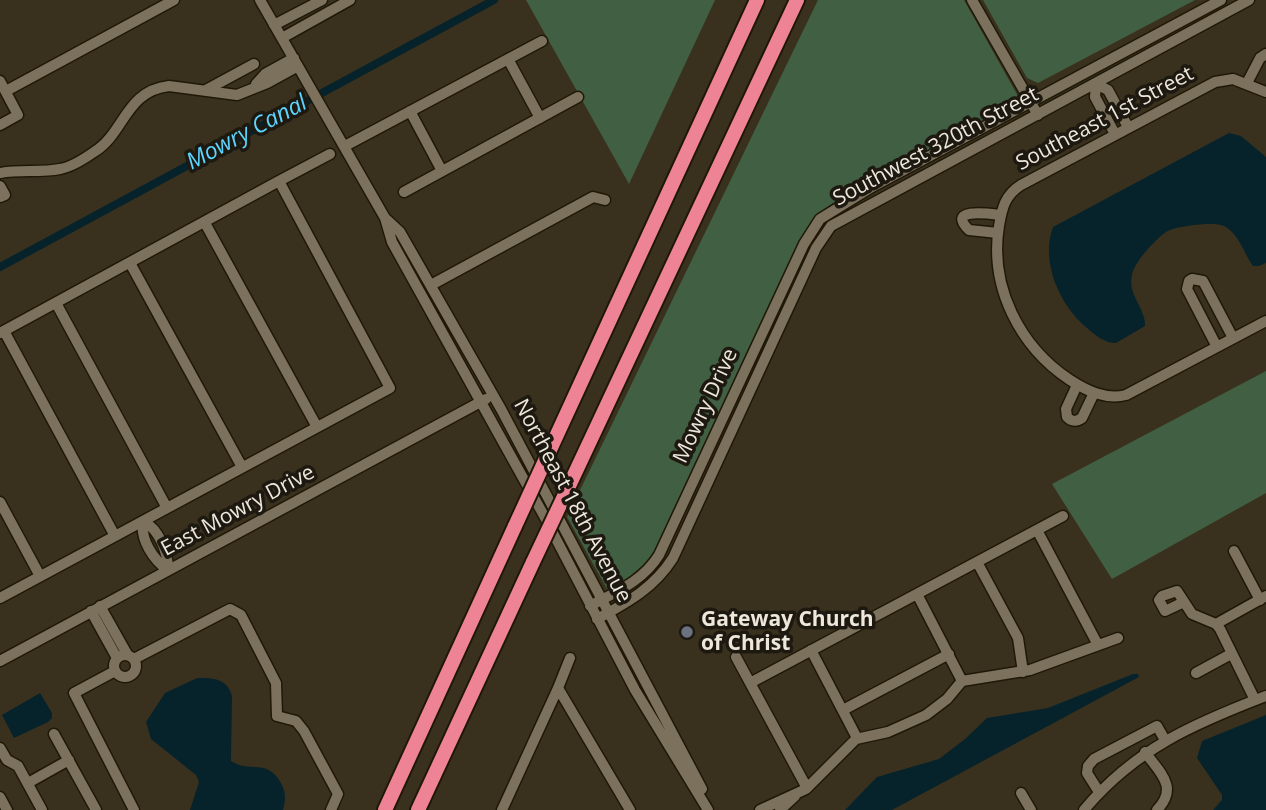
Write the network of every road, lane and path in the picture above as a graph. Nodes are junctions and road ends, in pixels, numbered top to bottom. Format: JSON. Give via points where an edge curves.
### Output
{"nodes":[{"id":1,"x":174,"y":0,"type":"edge"},
{"id":2,"x":260,"y":0,"type":"edge"},
{"id":3,"x":321,"y":0,"type":"edge"},
{"id":4,"x":350,"y":0,"type":"edge"},
{"id":5,"x":750,"y":0,"type":"edge"},
{"id":6,"x":757,"y":0,"type":"edge"},
{"id":7,"x":797,"y":0,"type":"edge"},
{"id":8,"x":972,"y":0,"type":"edge"},
{"id":9,"x":1221,"y":0,"type":"edge"},
{"id":10,"x":1249,"y":0,"type":"edge"},
{"id":11,"x":274,"y":25,"type":"junction"},
{"id":12,"x":282,"y":38,"type":"junction"},
{"id":13,"x":542,"y":41,"type":"dead end"},
{"id":14,"x":732,"y":51,"type":"junction"},
{"id":15,"x":1266,"y":54,"type":"edge"},
{"id":16,"x":508,"y":59,"type":"junction"},
{"id":17,"x":296,"y":62,"type":"junction"},
{"id":18,"x":254,"y":64,"type":"dead end"},
{"id":19,"x":1089,"y":70,"type":"junction"},
{"id":20,"x":0,"y":81,"type":"edge"},
{"id":21,"x":1096,"y":84,"type":"junction"},
{"id":22,"x":1251,"y":85,"type":"junction"},
{"id":23,"x":206,"y":90,"type":"junction"},
{"id":24,"x":6,"y":91,"type":"junction"},
{"id":25,"x":1266,"y":91,"type":"edge"},
{"id":26,"x":578,"y":97,"type":"dead end"},
{"id":27,"x":1031,"y":102,"type":"junction"},
{"id":28,"x":1116,"y":106,"type":"junction"},
{"id":29,"x":410,"y":111,"type":"junction"},
{"id":30,"x":1104,"y":113,"type":"junction"},
{"id":31,"x":1038,"y":115,"type":"junction"},
{"id":32,"x":540,"y":118,"type":"junction"},
{"id":33,"x":0,"y":125,"type":"edge"},
{"id":34,"x":1128,"y":127,"type":"junction"},
{"id":35,"x":1115,"y":134,"type":"junction"},
{"id":36,"x":345,"y":146,"type":"junction"},
{"id":37,"x":330,"y":154,"type":"dead end"},
{"id":38,"x":442,"y":171,"type":"junction"},
{"id":39,"x":0,"y":173,"type":"edge"},
{"id":40,"x":279,"y":181,"type":"junction"},
{"id":41,"x":0,"y":186,"type":"edge"},
{"id":42,"x":404,"y":192,"type":"dead end"},
{"id":43,"x":0,"y":197,"type":"edge"},
{"id":44,"x":606,"y":200,"type":"dead end"},
{"id":45,"x":839,"y":205,"type":"joint"},
{"id":46,"x":1001,"y":215,"type":"junction"},
{"id":47,"x":385,"y":218,"type":"junction"},
{"id":48,"x":205,"y":223,"type":"junction"},
{"id":49,"x":998,"y":231,"type":"junction"},
{"id":50,"x":131,"y":263,"type":"junction"},
{"id":51,"x":431,"y":285,"type":"junction"},
{"id":52,"x":56,"y":303,"type":"junction"},
{"id":53,"x":1266,"y":321,"type":"edge"},
{"id":54,"x":2,"y":332,"type":"edge"},
{"id":55,"x":1233,"y":338,"type":"junction"},
{"id":56,"x":1217,"y":347,"type":"junction"},
{"id":57,"x":494,"y":395,"type":"junction"},
{"id":58,"x":481,"y":402,"type":"junction"},
{"id":59,"x":317,"y":427,"type":"junction"},
{"id":60,"x":242,"y":467,"type":"junction"},
{"id":61,"x":0,"y":502,"type":"edge"},
{"id":62,"x":167,"y":508,"type":"junction"},
{"id":63,"x":1063,"y":516,"type":"dead end"},
{"id":64,"x":143,"y":521,"type":"junction"},
{"id":65,"x":1037,"y":530,"type":"junction"},
{"id":66,"x":115,"y":536,"type":"junction"},
{"id":67,"x":161,"y":542,"type":"junction"},
{"id":68,"x":149,"y":548,"type":"junction"},
{"id":69,"x":1234,"y":551,"type":"dead end"},
{"id":70,"x":977,"y":562,"type":"junction"},
{"id":71,"x":168,"y":570,"type":"junction"},
{"id":72,"x":40,"y":576,"type":"junction"},
{"id":73,"x":917,"y":594,"type":"junction"},
{"id":74,"x":0,"y":598,"type":"edge"},
{"id":75,"x":1263,"y":598,"type":"edge"},
{"id":76,"x":602,"y":599,"type":"junction"},
{"id":77,"x":1184,"y":602,"type":"dead end"},
{"id":78,"x":590,"y":606,"type":"junction"},
{"id":79,"x":95,"y":609,"type":"junction"},
{"id":80,"x":609,"y":612,"type":"junction"},
{"id":81,"x":597,"y":619,"type":"junction"},
{"id":82,"x":1216,"y":624,"type":"junction"},
{"id":83,"x":1118,"y":638,"type":"dead end"},
{"id":84,"x":1098,"y":645,"type":"junction"},
{"id":85,"x":811,"y":650,"type":"junction"},
{"id":86,"x":949,"y":654,"type":"junction"},
{"id":87,"x":1231,"y":654,"type":"junction"},
{"id":88,"x":126,"y":657,"type":"junction"},
{"id":89,"x":736,"y":657,"type":"dead end"},
{"id":90,"x":570,"y":658,"type":"dead end"},
{"id":91,"x":0,"y":661,"type":"edge"},
{"id":92,"x":115,"y":671,"type":"junction"},
{"id":93,"x":1023,"y":672,"type":"junction"},
{"id":94,"x":1195,"y":673,"type":"dead end"},
{"id":95,"x":962,"y":681,"type":"junction"},
{"id":96,"x":750,"y":683,"type":"junction"},
{"id":97,"x":558,"y":688,"type":"junction"},
{"id":98,"x":1266,"y":696,"type":"edge"},
{"id":99,"x":1255,"y":700,"type":"junction"},
{"id":100,"x":843,"y":710,"type":"junction"},
{"id":101,"x":54,"y":734,"type":"dead end"},
{"id":102,"x":857,"y":738,"type":"junction"},
{"id":103,"x":1165,"y":740,"type":"junction"},
{"id":104,"x":0,"y":748,"type":"edge"},
{"id":105,"x":1145,"y":752,"type":"junction"},
{"id":106,"x":69,"y":760,"type":"junction"},
{"id":107,"x":3,"y":762,"type":"edge"},
{"id":108,"x":28,"y":783,"type":"junction"},
{"id":109,"x":802,"y":791,"type":"junction"},
{"id":110,"x":1099,"y":792,"type":"junction"},
{"id":111,"x":1021,"y":793,"type":"dead end"},
{"id":112,"x":0,"y":797,"type":"edge"},
{"id":113,"x":7,"y":810,"type":"edge"},
{"id":114,"x":42,"y":810,"type":"edge"},
{"id":115,"x":96,"y":810,"type":"edge"},
{"id":116,"x":134,"y":810,"type":"edge"},
{"id":117,"x":331,"y":810,"type":"edge"},
{"id":118,"x":386,"y":810,"type":"edge"},
{"id":119,"x":418,"y":810,"type":"edge"},
{"id":120,"x":502,"y":810,"type":"edge"},
{"id":121,"x":630,"y":810,"type":"edge"},
{"id":122,"x":710,"y":810,"type":"edge"},
{"id":123,"x":760,"y":810,"type":"edge"},
{"id":124,"x":780,"y":810,"type":"edge"},
{"id":125,"x":1031,"y":810,"type":"edge"},
{"id":126,"x":1083,"y":810,"type":"edge"},
{"id":127,"x":1157,"y":810,"type":"edge"}],
"edges":[{"from":1,"to":24,"type":"street"},
{"from":2,"to":11,"type":"street","name":"Northeast 18th Avenue"},
{"from":3,"to":11,"type":"street"},
{"from":4,"to":12,"type":"street"},
{"from":5,"to":14,"type":"highway"},
{"from":6,"to":14,"type":"highway"},
{"from":7,"to":119,"type":"highway","bridge":true},
{"from":8,"to":27,"type":"street"},
{"from":9,"to":19,"type":"street","name":"Southwest 320th Street"},
{"from":10,"to":21,"type":"street","name":"Southwest 320th Street"},
{"from":11,"to":12,"type":"street","name":"Northeast 18th Avenue"},
{"from":12,"to":17,"type":"street","name":"Northeast 18th Avenue"},
{"from":13,"to":16,"type":"street"},
{"from":14,"to":118,"type":"highway","bridge":true},
{"from":15,"to":22,"type":"street","via":[[1260,58]]},
{"from":16,"to":29,"type":"street"},
{"from":16,"to":32,"type":"street"},
{"from":17,"to":23,"type":"street","via":[[265,74],[250,90],[237,95]]},
{"from":17,"to":36,"type":"street","name":"Northeast 18th Avenue"},
{"from":18,"to":23,"type":"street"},
{"from":19,"to":21,"type":"street"},
{"from":19,"to":27,"type":"street","name":"Southwest 320th Street"},
{"from":20,"to":24,"type":"street"},
{"from":21,"to":28,"type":"street","via":[[1108,90]]},
{"from":21,"to":30,"type":"street","via":[[1095,97]]},
{"from":21,"to":31,"type":"street","name":"Southwest 320th Street"},
{"from":22,"to":25,"type":"street"},
{"from":22,"to":34,"type":"street","name":"Southeast 1st Street","via":[[1229,79],[1215,82]]},
{"from":23,"to":39,"type":"street","via":[[169,86],[137,100],[104,144],[62,169]]},
{"from":24,"to":33,"type":"street","via":[[18,115]]},
{"from":26,"to":32,"type":"street"},
{"from":27,"to":31,"type":"street"},
{"from":27,"to":45,"type":"street","name":"Southwest 320th Street"},
{"from":28,"to":30,"type":"street"},
{"from":28,"to":34,"type":"street"},
{"from":29,"to":36,"type":"street"},
{"from":29,"to":38,"type":"street"},
{"from":30,"to":35,"type":"street"},
{"from":31,"to":80,"type":"street","name":"Southwest 320th Street","via":[[831,226],[816,248],[673,558],[647,589]]},
{"from":32,"to":38,"type":"street"},
{"from":34,"to":35,"type":"street","name":"Southeast 1st Street"},
{"from":35,"to":46,"type":"street","name":"Southeast 1st Street","via":[[1014,190]]},
{"from":36,"to":47,"type":"street","name":"Northeast 18th Avenue"},
{"from":37,"to":40,"type":"street"},
{"from":38,"to":42,"type":"street"},
{"from":40,"to":48,"type":"street"},
{"from":40,"to":59,"type":"street","via":[[390,388]]},
{"from":41,"to":43,"type":"street","via":[[5,195]]},
{"from":44,"to":51,"type":"street","via":[[593,197]]},
{"from":45,"to":76,"type":"street","name":"Mowry Drive","via":[[820,219],[804,244],[659,555],[638,579]]},
{"from":46,"to":49,"type":"street","name":"Southeast 1st Street"},
{"from":46,"to":49,"type":"street","via":[[972,212],[963,219],[969,230]]},
{"from":47,"to":51,"type":"street","name":"Northeast 18th Avenue","via":[[400,232]]},
{"from":47,"to":58,"type":"street","name":"Northeast 18th Avenue","via":[[392,242]]},
{"from":48,"to":50,"type":"street"},
{"from":48,"to":59,"type":"street"},
{"from":49,"to":56,"type":"street","name":"Southeast 1st Street","via":[[1000,279],[1018,326],[1046,361],[1086,389],[1113,397],[1126,395]]},
{"from":50,"to":52,"type":"street"},
{"from":50,"to":60,"type":"street"},
{"from":51,"to":57,"type":"street","name":"Northeast 18th Avenue"},
{"from":52,"to":54,"type":"street"},
{"from":52,"to":62,"type":"street"},
{"from":53,"to":55,"type":"street"},
{"from":54,"to":66,"type":"street"},
{"from":55,"to":56,"type":"street"},
{"from":55,"to":56,"type":"street","via":[[1203,281],[1192,279],[1187,289]]},
{"from":57,"to":58,"type":"street","name":"East Mowry Drive"},
{"from":57,"to":76,"type":"street","name":"Northeast 18th Avenue"},
{"from":58,"to":71,"type":"street","name":"East Mowry Drive"},
{"from":58,"to":78,"type":"street","name":"Northeast 18th Avenue"},
{"from":59,"to":60,"type":"street"},
{"from":60,"to":62,"type":"street"},
{"from":61,"to":72,"type":"street"},
{"from":62,"to":64,"type":"street"},
{"from":63,"to":65,"type":"street"},
{"from":64,"to":66,"type":"street"},
{"from":64,"to":67,"type":"street","via":[[152,526]]},
{"from":64,"to":68,"type":"street","via":[[141,531]]},
{"from":65,"to":70,"type":"street"},
{"from":65,"to":84,"type":"street"},
{"from":66,"to":72,"type":"street"},
{"from":67,"to":68,"type":"street"},
{"from":67,"to":71,"type":"street"},
{"from":68,"to":71,"type":"street","via":[[157,563]]},
{"from":69,"to":75,"type":"street"},
{"from":70,"to":73,"type":"street"},
{"from":70,"to":93,"type":"street","via":[[1017,638]]},
{"from":71,"to":79,"type":"street","name":"East Mowry Drive"},
{"from":72,"to":74,"type":"street"},
{"from":73,"to":85,"type":"street"},
{"from":73,"to":86,"type":"street"},
{"from":75,"to":82,"type":"street"},
{"from":76,"to":78,"type":"street","name":"Mowry Drive"},
{"from":76,"to":80,"type":"street","name":"Northeast 18th Avenue"},
{"from":77,"to":82,"type":"street","via":[[1194,616]]},
{"from":78,"to":81,"type":"street","name":"Northeast 18th Avenue"},
{"from":79,"to":88,"type":"street"},
{"from":79,"to":91,"type":"street","name":"East Mowry Drive"},
{"from":80,"to":81,"type":"street","name":"Southwest 320th Street"},
{"from":80,"to":122,"type":"street","name":"Northeast 18th Avenue"},
{"from":81,"to":122,"type":"street","name":"Northeast 18th Avenue","via":[[656,726]]},
{"from":82,"to":87,"type":"street"},
{"from":83,"to":84,"type":"street"},
{"from":84,"to":93,"type":"street"},
{"from":85,"to":96,"type":"street"},
{"from":85,"to":100,"type":"street"},
{"from":86,"to":95,"type":"street"},
{"from":86,"to":100,"type":"street"},
{"from":87,"to":94,"type":"street"},
{"from":87,"to":99,"type":"street"},
{"from":88,"to":92,"type":"street","via":[[114,664]]},
{"from":88,"to":92,"type":"street","via":[[137,666],[131,675],[124,677]]},
{"from":88,"to":117,"type":"street","via":[[235,610],[276,683],[277,716],[296,721],[304,731],[338,794]]},
{"from":89,"to":96,"type":"street"},
{"from":90,"to":97,"type":"street"},
{"from":92,"to":116,"type":"street","via":[[74,693]]},
{"from":93,"to":95,"type":"street"},
{"from":95,"to":102,"type":"street","via":[[942,704],[915,722]]},
{"from":96,"to":109,"type":"street"},
{"from":97,"to":120,"type":"street"},
{"from":97,"to":121,"type":"street"},
{"from":98,"to":99,"type":"street"},
{"from":99,"to":103,"type":"street"},
{"from":100,"to":102,"type":"street"},
{"from":101,"to":106,"type":"street"},
{"from":102,"to":109,"type":"street"},
{"from":103,"to":105,"type":"street"},
{"from":103,"to":110,"type":"street","via":[[1157,726],[1092,761],[1087,772]]},
{"from":104,"to":107,"type":"street"},
{"from":105,"to":110,"type":"street"},
{"from":105,"to":127,"type":"street","via":[[1168,788]]},
{"from":106,"to":108,"type":"street"},
{"from":106,"to":115,"type":"street"},
{"from":107,"to":108,"type":"street","via":[[18,766]]},
{"from":108,"to":114,"type":"street"},
{"from":109,"to":123,"type":"street"},
{"from":109,"to":124,"type":"street"},
{"from":110,"to":126,"type":"street"},
{"from":111,"to":125,"type":"street"},
{"from":112,"to":113,"type":"street"}]}
